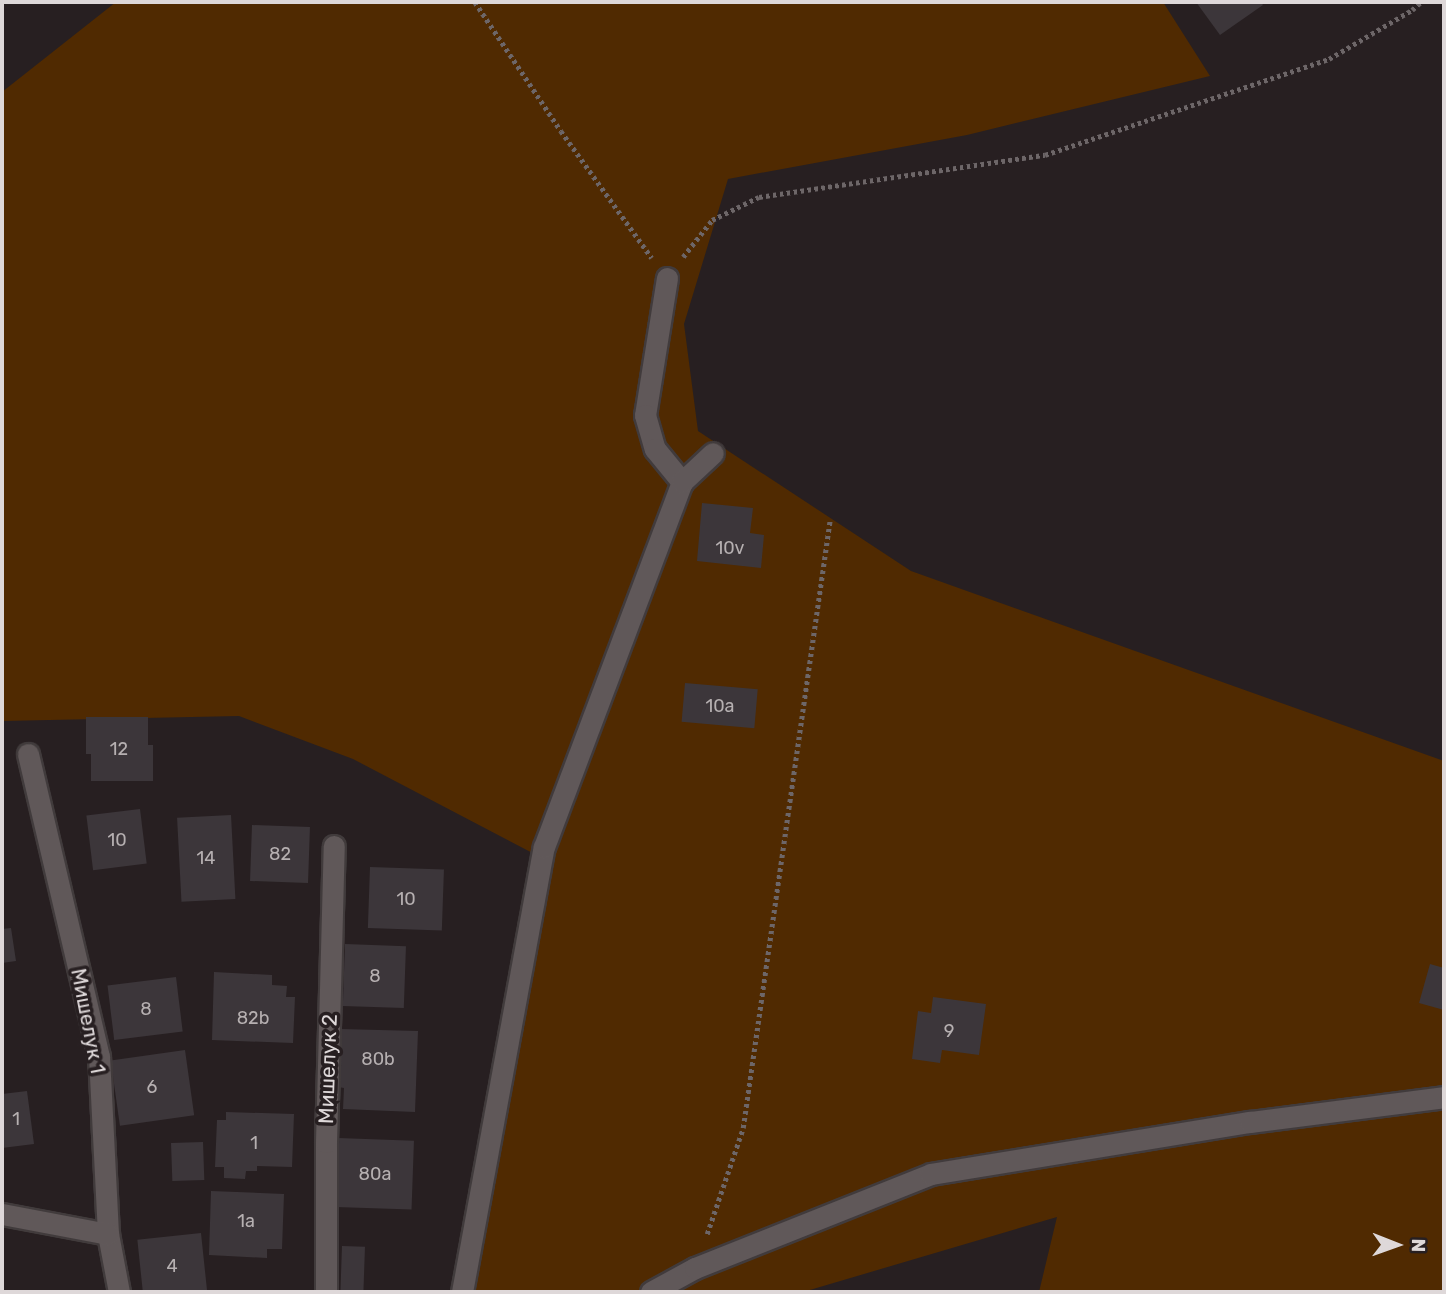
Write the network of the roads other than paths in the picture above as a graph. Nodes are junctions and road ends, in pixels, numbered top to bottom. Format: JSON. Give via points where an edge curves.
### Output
{"nodes":[{"id":1,"x":667,"y":278,"type":"road end"},
{"id":2,"x":713,"y":453,"type":"dead end"},
{"id":3,"x":682,"y":482,"type":"junction"},
{"id":4,"x":28,"y":754,"type":"dead end"},
{"id":5,"x":334,"y":846,"type":"dead end"},
{"id":6,"x":1444,"y":1097,"type":"edge"},
{"id":7,"x":2,"y":1214,"type":"edge"},
{"id":8,"x":108,"y":1234,"type":"junction"},
{"id":9,"x":118,"y":1292,"type":"edge"},
{"id":10,"x":326,"y":1292,"type":"edge"},
{"id":11,"x":462,"y":1292,"type":"edge"},
{"id":12,"x":650,"y":1292,"type":"edge"}],
"edges":[{"from":1,"to":3,"type":"street","via":[[645,415],[654,449]]},
{"from":2,"to":3,"type":"street"},
{"from":3,"to":11,"type":"street","via":[[544,847]]},
{"from":4,"to":8,"type":"street","name":"Мишелук 1","via":[[99,1056]]},
{"from":5,"to":10,"type":"street","name":"Мишелук 2"},
{"from":6,"to":12,"type":"street","via":[[1250,1122],[931,1174],[695,1268]]},
{"from":7,"to":8,"type":"street"},
{"from":8,"to":9,"type":"street","name":"Мишелук 1"}]}
